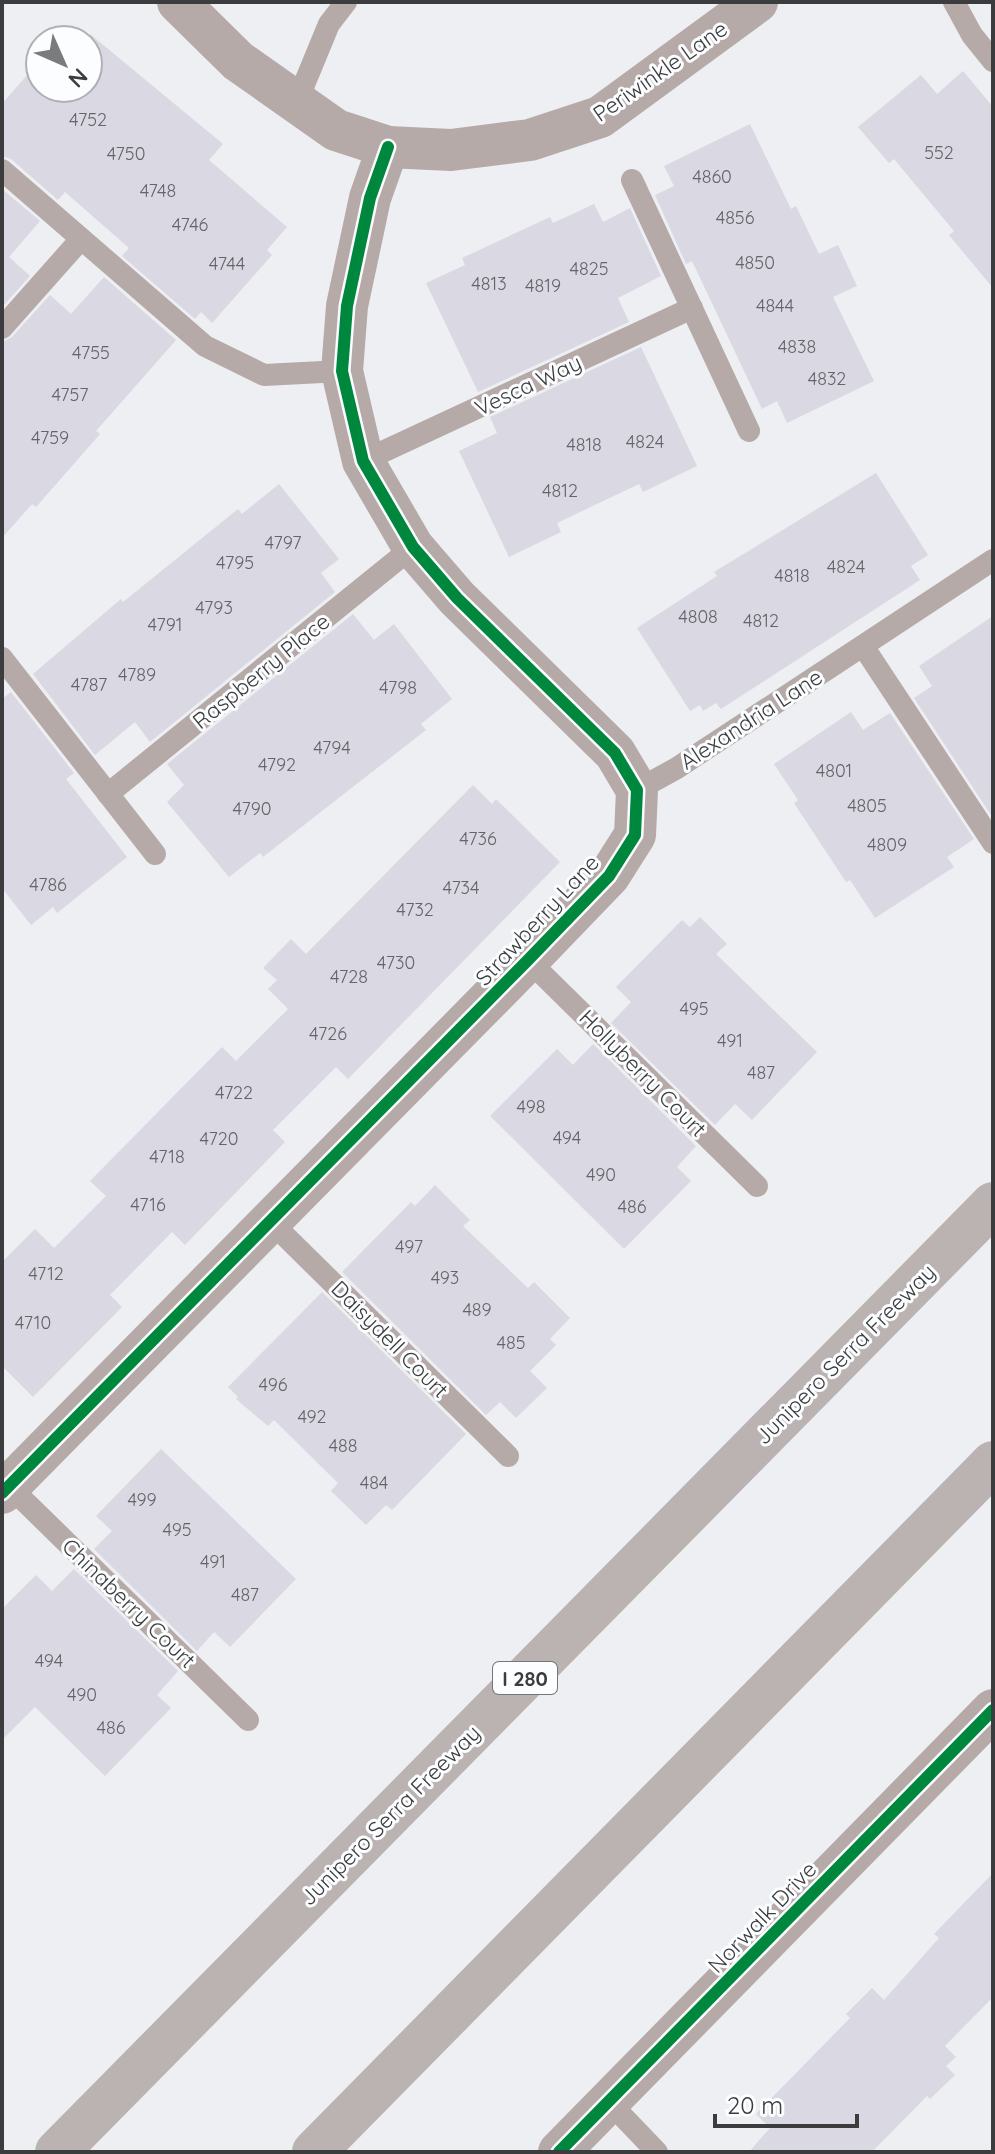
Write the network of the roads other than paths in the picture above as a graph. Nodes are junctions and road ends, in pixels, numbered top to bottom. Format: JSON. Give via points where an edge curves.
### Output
{"nodes":[{"id":1,"x":178,"y":2,"type":"edge"},
{"id":2,"x":346,"y":2,"type":"edge"},
{"id":3,"x":757,"y":2,"type":"edge"},
{"id":4,"x":954,"y":2,"type":"edge"},
{"id":5,"x":993,"y":61,"type":"edge"},
{"id":6,"x":296,"y":104,"type":"junction"},
{"id":7,"x":388,"y":147,"type":"junction"},
{"id":8,"x":2,"y":170,"type":"edge"},
{"id":9,"x":632,"y":180,"type":"dead end"},
{"id":10,"x":81,"y":239,"type":"junction"},
{"id":11,"x":692,"y":308,"type":"junction"},
{"id":12,"x":2,"y":328,"type":"edge"},
{"id":13,"x":342,"y":371,"type":"junction"},
{"id":14,"x":749,"y":431,"type":"dead end"},
{"id":15,"x":363,"y":461,"type":"junction"},
{"id":16,"x":413,"y":547,"type":"junction"},
{"id":17,"x":993,"y":560,"type":"edge"},
{"id":18,"x":863,"y":646,"type":"junction"},
{"id":19,"x":2,"y":658,"type":"edge"},
{"id":20,"x":637,"y":790,"type":"junction"},
{"id":21,"x":108,"y":794,"type":"junction"},
{"id":22,"x":993,"y":843,"type":"edge"},
{"id":23,"x":155,"y":854,"type":"dead end"},
{"id":24,"x":528,"y":960,"type":"junction"},
{"id":25,"x":757,"y":1186,"type":"dead end"},
{"id":26,"x":993,"y":1204,"type":"edge"},
{"id":27,"x":271,"y":1222,"type":"junction"},
{"id":28,"x":508,"y":1456,"type":"dead end"},
{"id":29,"x":993,"y":1463,"type":"edge"},
{"id":30,"x":6,"y":1490,"type":"edge"},
{"id":31,"x":993,"y":1710,"type":"edge"},
{"id":32,"x":248,"y":1720,"type":"dead end"},
{"id":33,"x":609,"y":2102,"type":"junction"},
{"id":34,"x":57,"y":2152,"type":"edge"},
{"id":35,"x":314,"y":2152,"type":"edge"},
{"id":36,"x":559,"y":2152,"type":"edge"},
{"id":37,"x":657,"y":2152,"type":"edge"}],
"edges":[{"from":1,"to":6,"type":"street","name":"Periwinkle Lane","via":[[238,61]]},
{"from":2,"to":6,"type":"lane","via":[[329,24]]},
{"from":3,"to":7,"type":"street","name":"Periwinkle Lane","via":[[600,117],[530,140],[451,150]]},
{"from":4,"to":5,"type":"lane"},
{"from":6,"to":7,"type":"street","name":"Periwinkle Lane","via":[[336,130]]},
{"from":7,"to":13,"type":"street","via":[[370,198],[350,290]]},
{"from":8,"to":10,"type":"lane"},
{"from":9,"to":11,"type":"lane"},
{"from":10,"to":12,"type":"lane"},
{"from":10,"to":13,"type":"lane","via":[[205,346],[264,375]]},
{"from":11,"to":14,"type":"lane"},
{"from":11,"to":15,"type":"lane","name":"Vesca Way"},
{"from":13,"to":15,"type":"street"},
{"from":15,"to":16,"type":"street"},
{"from":16,"to":20,"type":"street","via":[[457,598],[615,753]]},
{"from":16,"to":21,"type":"lane","name":"Raspberry Place"},
{"from":17,"to":18,"type":"lane","name":"Alexandria Lane"},
{"from":18,"to":20,"type":"lane","name":"Alexandria Lane"},
{"from":18,"to":22,"type":"lane"},
{"from":19,"to":21,"type":"lane"},
{"from":20,"to":24,"type":"street","name":"Strawberry Lane","via":[[635,835],[629,846],[609,876]]},
{"from":21,"to":23,"type":"lane"},
{"from":24,"to":25,"type":"lane","name":"Hollyberry Court"},
{"from":24,"to":27,"type":"street","name":"Strawberry Lane"},
{"from":26,"to":34,"type":"highway","name":"Junipero Serra Freeway","number":"I 280"},
{"from":27,"to":28,"type":"lane","name":"Daisydell Court"},
{"from":27,"to":30,"type":"street","name":"Strawberry Lane"},
{"from":29,"to":35,"type":"highway"},
{"from":30,"to":32,"type":"lane","name":"Chinaberry Court"},
{"from":31,"to":33,"type":"street","name":"Norwalk Drive"},
{"from":33,"to":36,"type":"street","name":"Norwalk Drive"},
{"from":33,"to":37,"type":"lane"}]}
